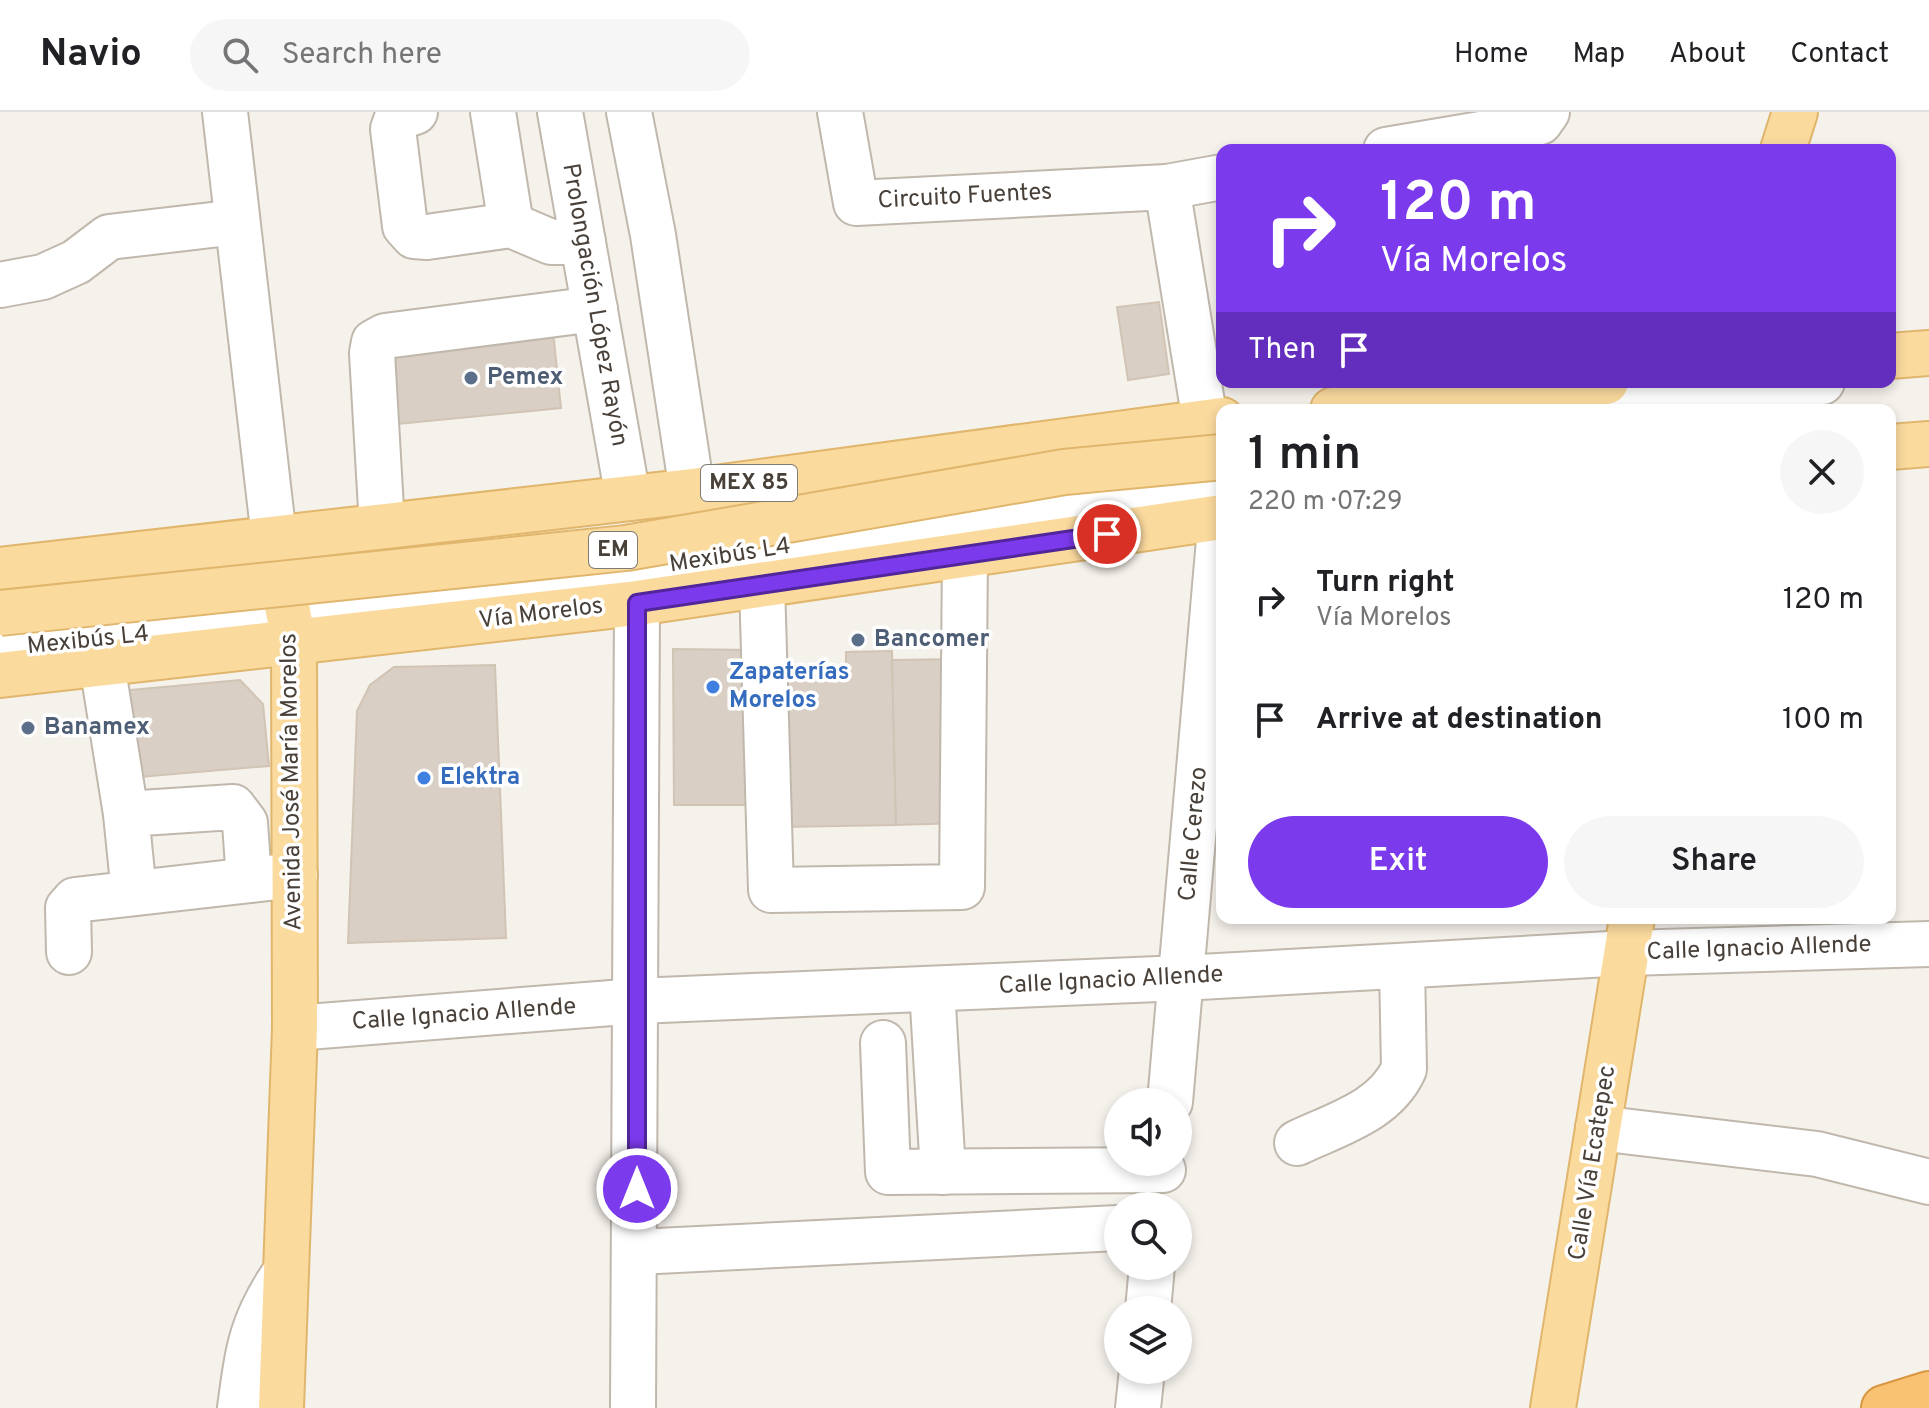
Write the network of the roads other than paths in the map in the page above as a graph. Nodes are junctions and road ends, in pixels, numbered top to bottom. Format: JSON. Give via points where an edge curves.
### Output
{"nodes":[{"id":1,"x":225,"y":112,"type":"edge"},
{"id":2,"x":415,"y":112,"type":"edge"},
{"id":3,"x":493,"y":112,"type":"edge"},
{"id":4,"x":560,"y":112,"type":"edge"},
{"id":5,"x":629,"y":112,"type":"edge"},
{"id":6,"x":840,"y":112,"type":"edge"},
{"id":7,"x":1795,"y":112,"type":"edge"},
{"id":8,"x":1534,"y":120,"type":"edge"},
{"id":9,"x":1416,"y":144,"type":"edge"},
{"id":10,"x":1785,"y":144,"type":"edge"},
{"id":11,"x":1216,"y":178,"type":"edge"},
{"id":12,"x":1167,"y":187,"type":"junction"},
{"id":13,"x":237,"y":222,"type":"junction"},
{"id":14,"x":511,"y":225,"type":"junction"},
{"id":15,"x":583,"y":242,"type":"junction"},
{"id":16,"x":0,"y":285,"type":"edge"},
{"id":17,"x":595,"y":309,"type":"junction"},
{"id":18,"x":1929,"y":353,"type":"edge"},
{"id":19,"x":1896,"y":356,"type":"edge"},
{"id":20,"x":1929,"y":374,"type":"edge"},
{"id":21,"x":1896,"y":377,"type":"edge"},
{"id":22,"x":1560,"y":388,"type":"edge"},
{"id":23,"x":1760,"y":388,"type":"edge"},
{"id":24,"x":1438,"y":404,"type":"edge"},
{"id":25,"x":1595,"y":404,"type":"edge"},
{"id":26,"x":1929,"y":423,"type":"edge"},
{"id":27,"x":1216,"y":424,"type":"edge"},
{"id":28,"x":1896,"y":426,"type":"edge"},
{"id":29,"x":1216,"y":434,"type":"edge"},
{"id":30,"x":1216,"y":434,"type":"edge"},
{"id":31,"x":1216,"y":434,"type":"edge"},
{"id":32,"x":1929,"y":444,"type":"edge"},
{"id":33,"x":1896,"y":447,"type":"edge"},
{"id":34,"x":1216,"y":488,"type":"edge"},
{"id":35,"x":692,"y":491,"type":"junction"},
{"id":36,"x":628,"y":498,"type":"junction"},
{"id":37,"x":1216,"y":518,"type":"edge"},
{"id":38,"x":382,"y":526,"type":"junction"},
{"id":39,"x":276,"y":548,"type":"junction"},
{"id":40,"x":965,"y":555,"type":"junction"},
{"id":41,"x":0,"y":570,"type":"edge"},
{"id":42,"x":762,"y":584,"type":"junction"},
{"id":43,"x":1216,"y":586,"type":"edge"},
{"id":44,"x":0,"y":588,"type":"edge"},
{"id":45,"x":637,"y":603,"type":"junction"},
{"id":46,"x":0,"y":613,"type":"edge"},
{"id":47,"x":291,"y":631,"type":"junction"},
{"id":48,"x":0,"y":651,"type":"edge"},
{"id":49,"x":102,"y":664,"type":"junction"},
{"id":50,"x":0,"y":675,"type":"edge"},
{"id":51,"x":126,"y":814,"type":"junction"},
{"id":52,"x":295,"y":875,"type":"junction"},
{"id":53,"x":249,"y":880,"type":"junction"},
{"id":54,"x":134,"y":893,"type":"junction"},
{"id":55,"x":1630,"y":935,"type":"edge"},
{"id":56,"x":1929,"y":937,"type":"edge"},
{"id":57,"x":1929,"y":944,"type":"edge"},
{"id":58,"x":69,"y":952,"type":"dead end"},
{"id":59,"x":1402,"y":966,"type":"junction"},
{"id":60,"x":1182,"y":978,"type":"junction"},
{"id":61,"x":932,"y":989,"type":"junction"},
{"id":62,"x":637,"y":1001,"type":"junction"},
{"id":63,"x":295,"y":1028,"type":"junction"},
{"id":64,"x":883,"y":1043,"type":"dead end"},
{"id":65,"x":1171,"y":1088,"type":"edge"},
{"id":66,"x":1598,"y":1128,"type":"junction"},
{"id":67,"x":1297,"y":1143,"type":"dead end"},
{"id":68,"x":943,"y":1172,"type":"junction"},
{"id":69,"x":1162,"y":1179,"type":"edge"},
{"id":70,"x":1929,"y":1182,"type":"edge"},
{"id":71,"x":1104,"y":1229,"type":"edge"},
{"id":72,"x":637,"y":1252,"type":"junction"},
{"id":73,"x":286,"y":1271,"type":"junction"},
{"id":74,"x":1141,"y":1384,"type":"edge"},
{"id":75,"x":1929,"y":1394,"type":"edge"},
{"id":76,"x":240,"y":1408,"type":"edge"},
{"id":77,"x":281,"y":1408,"type":"edge"},
{"id":78,"x":633,"y":1408,"type":"edge"},
{"id":79,"x":1138,"y":1408,"type":"edge"},
{"id":80,"x":1553,"y":1408,"type":"edge"},
{"id":81,"x":1884,"y":1408,"type":"edge"}],
"edges":[{"from":1,"to":13,"type":"street","name":"Avenida José María Morelos"},
{"from":2,"to":14,"type":"street","via":[[397,118],[393,129],[409,231],[421,238]]},
{"from":3,"to":14,"type":"street"},
{"from":4,"to":15,"type":"street","name":"Prolongación López Rayón"},
{"from":5,"to":35,"type":"street"},
{"from":6,"to":12,"type":"street","name":"Circuito Fuentes","via":[[856,203]]},
{"from":7,"to":10,"type":"main road"},
{"from":8,"to":9,"type":"street"},
{"from":11,"to":12,"type":"street"},
{"from":12,"to":27,"type":"street"},
{"from":13,"to":16,"type":"street","via":[[109,237],[76,262],[43,277]]},
{"from":13,"to":39,"type":"street","name":"Avenida José María Morelos"},
{"from":14,"to":15,"type":"street","via":[[551,242]]},
{"from":15,"to":17,"type":"street","name":"Prolongación López Rayón"},
{"from":17,"to":36,"type":"street","name":"Prolongación López Rayón"},
{"from":17,"to":38,"type":"street","via":[[385,336],[374,342]]},
{"from":18,"to":19,"type":"main road"},
{"from":20,"to":21,"type":"street"},
{"from":22,"to":24,"type":"main road"},
{"from":23,"to":25,"type":"street"},
{"from":26,"to":28,"type":"street"},
{"from":29,"to":35,"type":"main road","number":"MEX 85"},
{"from":30,"to":39,"type":"street","name":"Mexibús L4","via":[[710,509]]},
{"from":31,"to":46,"type":"main road","number":"EM","bridge":true,"via":[[1064,472],[626,548]]},
{"from":32,"to":33,"type":"main road"},
{"from":34,"to":47,"type":"street","name":"Mexibús L4"},
{"from":35,"to":36,"type":"main road","number":"MEX 85"},
{"from":36,"to":38,"type":"main road","number":"MEX 85"},
{"from":37,"to":40,"type":"main road","name":"Vía Morelos"},
{"from":38,"to":39,"type":"main road","number":"MEX 85"},
{"from":39,"to":41,"type":"main road","number":"MEX 85"},
{"from":39,"to":44,"type":"street","name":"Mexibús L4"},
{"from":39,"to":47,"type":"main road","name":"Avenida José María Morelos"},
{"from":40,"to":42,"type":"main road","name":"Vía Morelos"},
{"from":40,"to":42,"type":"street","via":[[962,887],[771,890]]},
{"from":42,"to":45,"type":"main road","name":"Vía Morelos"},
{"from":43,"to":60,"type":"street","name":"Calle Cerezo"},
{"from":45,"to":47,"type":"main road","name":"Vía Morelos"},
{"from":45,"to":62,"type":"street"},
{"from":47,"to":48,"type":"street","name":"Mexibús L4"},
{"from":47,"to":49,"type":"main road","name":"Vía Morelos"},
{"from":47,"to":52,"type":"main road","name":"Avenida José María Morelos"},
{"from":49,"to":50,"type":"main road","name":"Vía Morelos"},
{"from":49,"to":51,"type":"street"},
{"from":51,"to":53,"type":"street","via":[[233,807],[245,823]]},
{"from":51,"to":54,"type":"street"},
{"from":52,"to":53,"type":"street"},
{"from":52,"to":63,"type":"main road","name":"Avenida José María Morelos"},
{"from":53,"to":54,"type":"street"},
{"from":54,"to":58,"type":"street","via":[[70,904]]},
{"from":55,"to":57,"type":"street","name":"Calle Ignacio Allende"},
{"from":55,"to":59,"type":"street","name":"Calle Ignacio Allende"},
{"from":55,"to":66,"type":"main road","name":"Calle Vía Ecatepec"},
{"from":56,"to":57,"type":"street"},
{"from":59,"to":60,"type":"street","name":"Calle Ignacio Allende"},
{"from":59,"to":67,"type":"street","via":[[1404,1069],[1399,1081],[1378,1105]]},
{"from":60,"to":61,"type":"street","name":"Calle Ignacio Allende"},
{"from":60,"to":65,"type":"street","name":"Calle Cerezo"},
{"from":61,"to":62,"type":"street","name":"Calle Ignacio Allende"},
{"from":61,"to":68,"type":"street"},
{"from":62,"to":63,"type":"street","name":"Calle Ignacio Allende"},
{"from":62,"to":72,"type":"street"},
{"from":63,"to":73,"type":"main road","name":"Avenida José María Morelos"},
{"from":64,"to":68,"type":"street","via":[[888,1172]]},
{"from":66,"to":70,"type":"street","via":[[1817,1154]]},
{"from":66,"to":80,"type":"main road","name":"Calle Vía Ecatepec"},
{"from":68,"to":69,"type":"street"},
{"from":71,"to":72,"type":"street"},
{"from":72,"to":78,"type":"street"},
{"from":73,"to":76,"type":"street","via":[[250,1334]]},
{"from":73,"to":77,"type":"main road","name":"Avenida José María Morelos"},
{"from":74,"to":79,"type":"street"},
{"from":75,"to":81,"type":"highway"}]}
